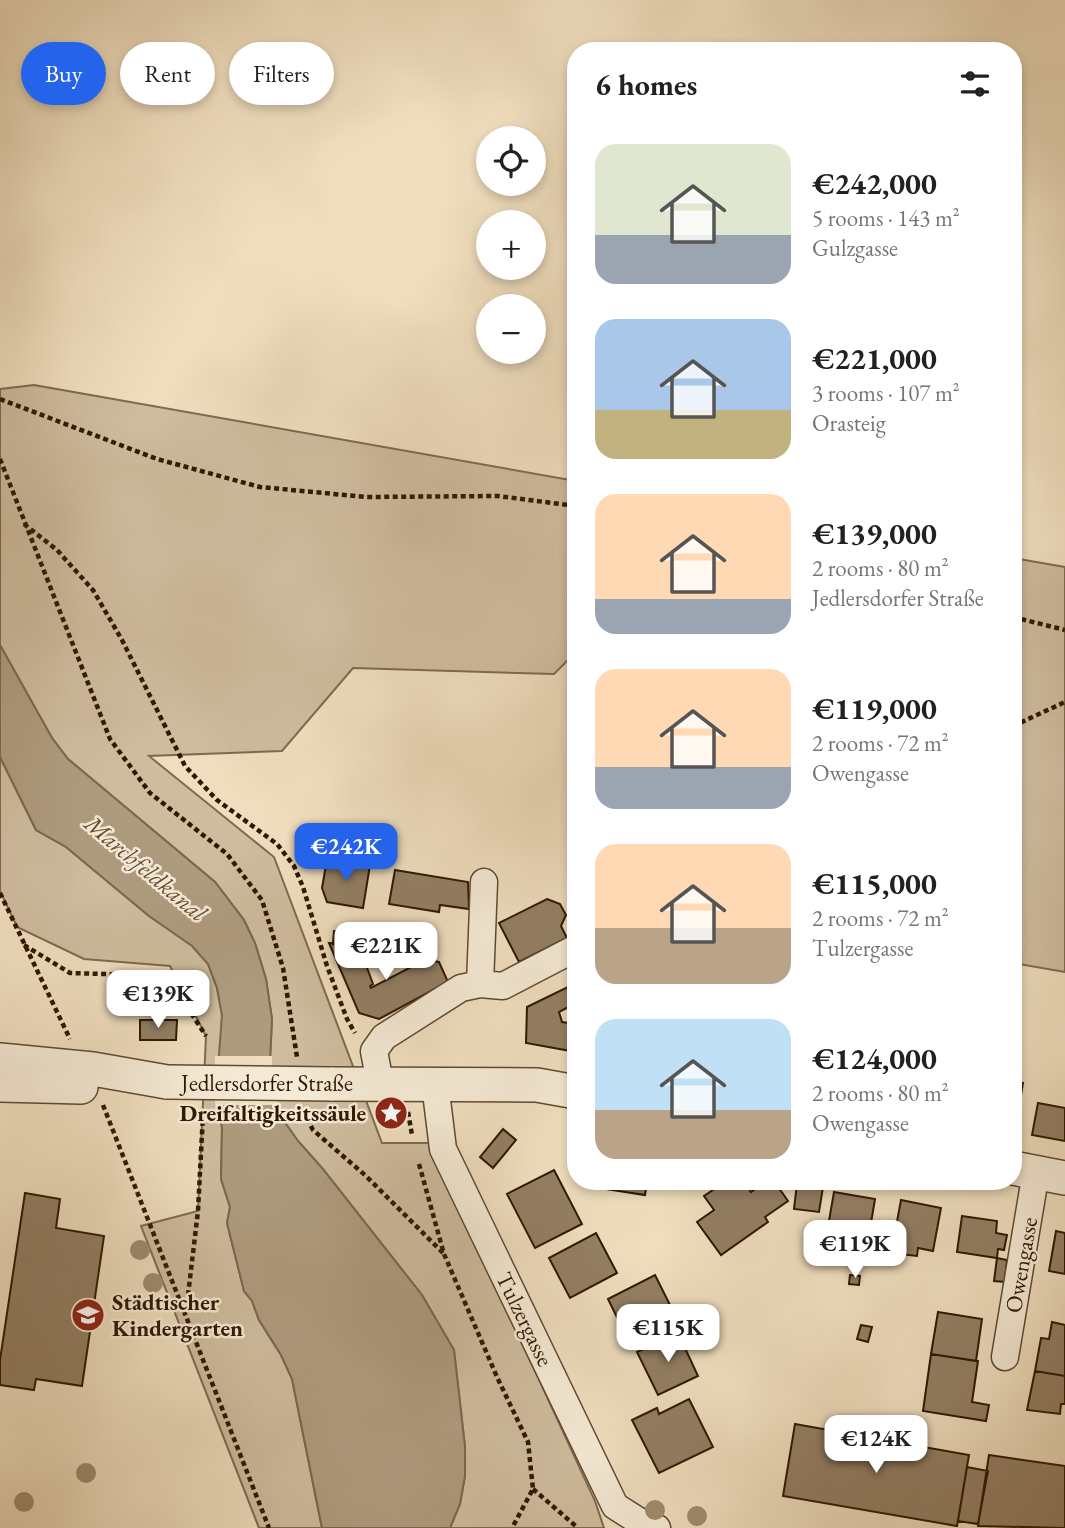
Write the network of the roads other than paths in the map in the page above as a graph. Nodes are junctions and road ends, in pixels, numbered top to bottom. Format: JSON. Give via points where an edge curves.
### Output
{"nodes":[{"id":1,"x":484,"y":882,"type":"dead end"},
{"id":2,"x":567,"y":953,"type":"edge"},
{"id":3,"x":480,"y":984,"type":"junction"},
{"id":4,"x":0,"y":1060,"type":"edge"},
{"id":5,"x":377,"y":1067,"type":"junction"},
{"id":6,"x":89,"y":1078,"type":"junction"},
{"id":7,"x":435,"y":1084,"type":"junction"},
{"id":8,"x":0,"y":1085,"type":"edge"},
{"id":9,"x":567,"y":1090,"type":"edge"},
{"id":10,"x":1038,"y":1173,"type":"edge"},
{"id":11,"x":1005,"y":1357,"type":"dead end"},
{"id":12,"x":657,"y":1528,"type":"edge"}],
"edges":[{"from":1,"to":3,"type":"street"},
{"from":2,"to":3,"type":"street","via":[[503,986]]},
{"from":3,"to":5,"type":"street","via":[[461,988],[384,1037]]},
{"from":4,"to":6,"type":"street","name":"Jedlersdorfer Straße"},
{"from":5,"to":6,"type":"street","name":"Jedlersdorfer Straße","bridge":true,"via":[[331,1084]]},
{"from":5,"to":7,"type":"street","name":"Jedlersdorfer Straße"},
{"from":6,"to":8,"type":"street","name":"Jedlersdorfer Straße"},
{"from":7,"to":9,"type":"street","name":"Jedlersdorfer Straße","via":[[537,1085]]},
{"from":7,"to":12,"type":"street","name":"Tulzergasse","via":[[443,1150],[615,1506]]},
{"from":10,"to":11,"type":"street","name":"Owengasse"}]}
